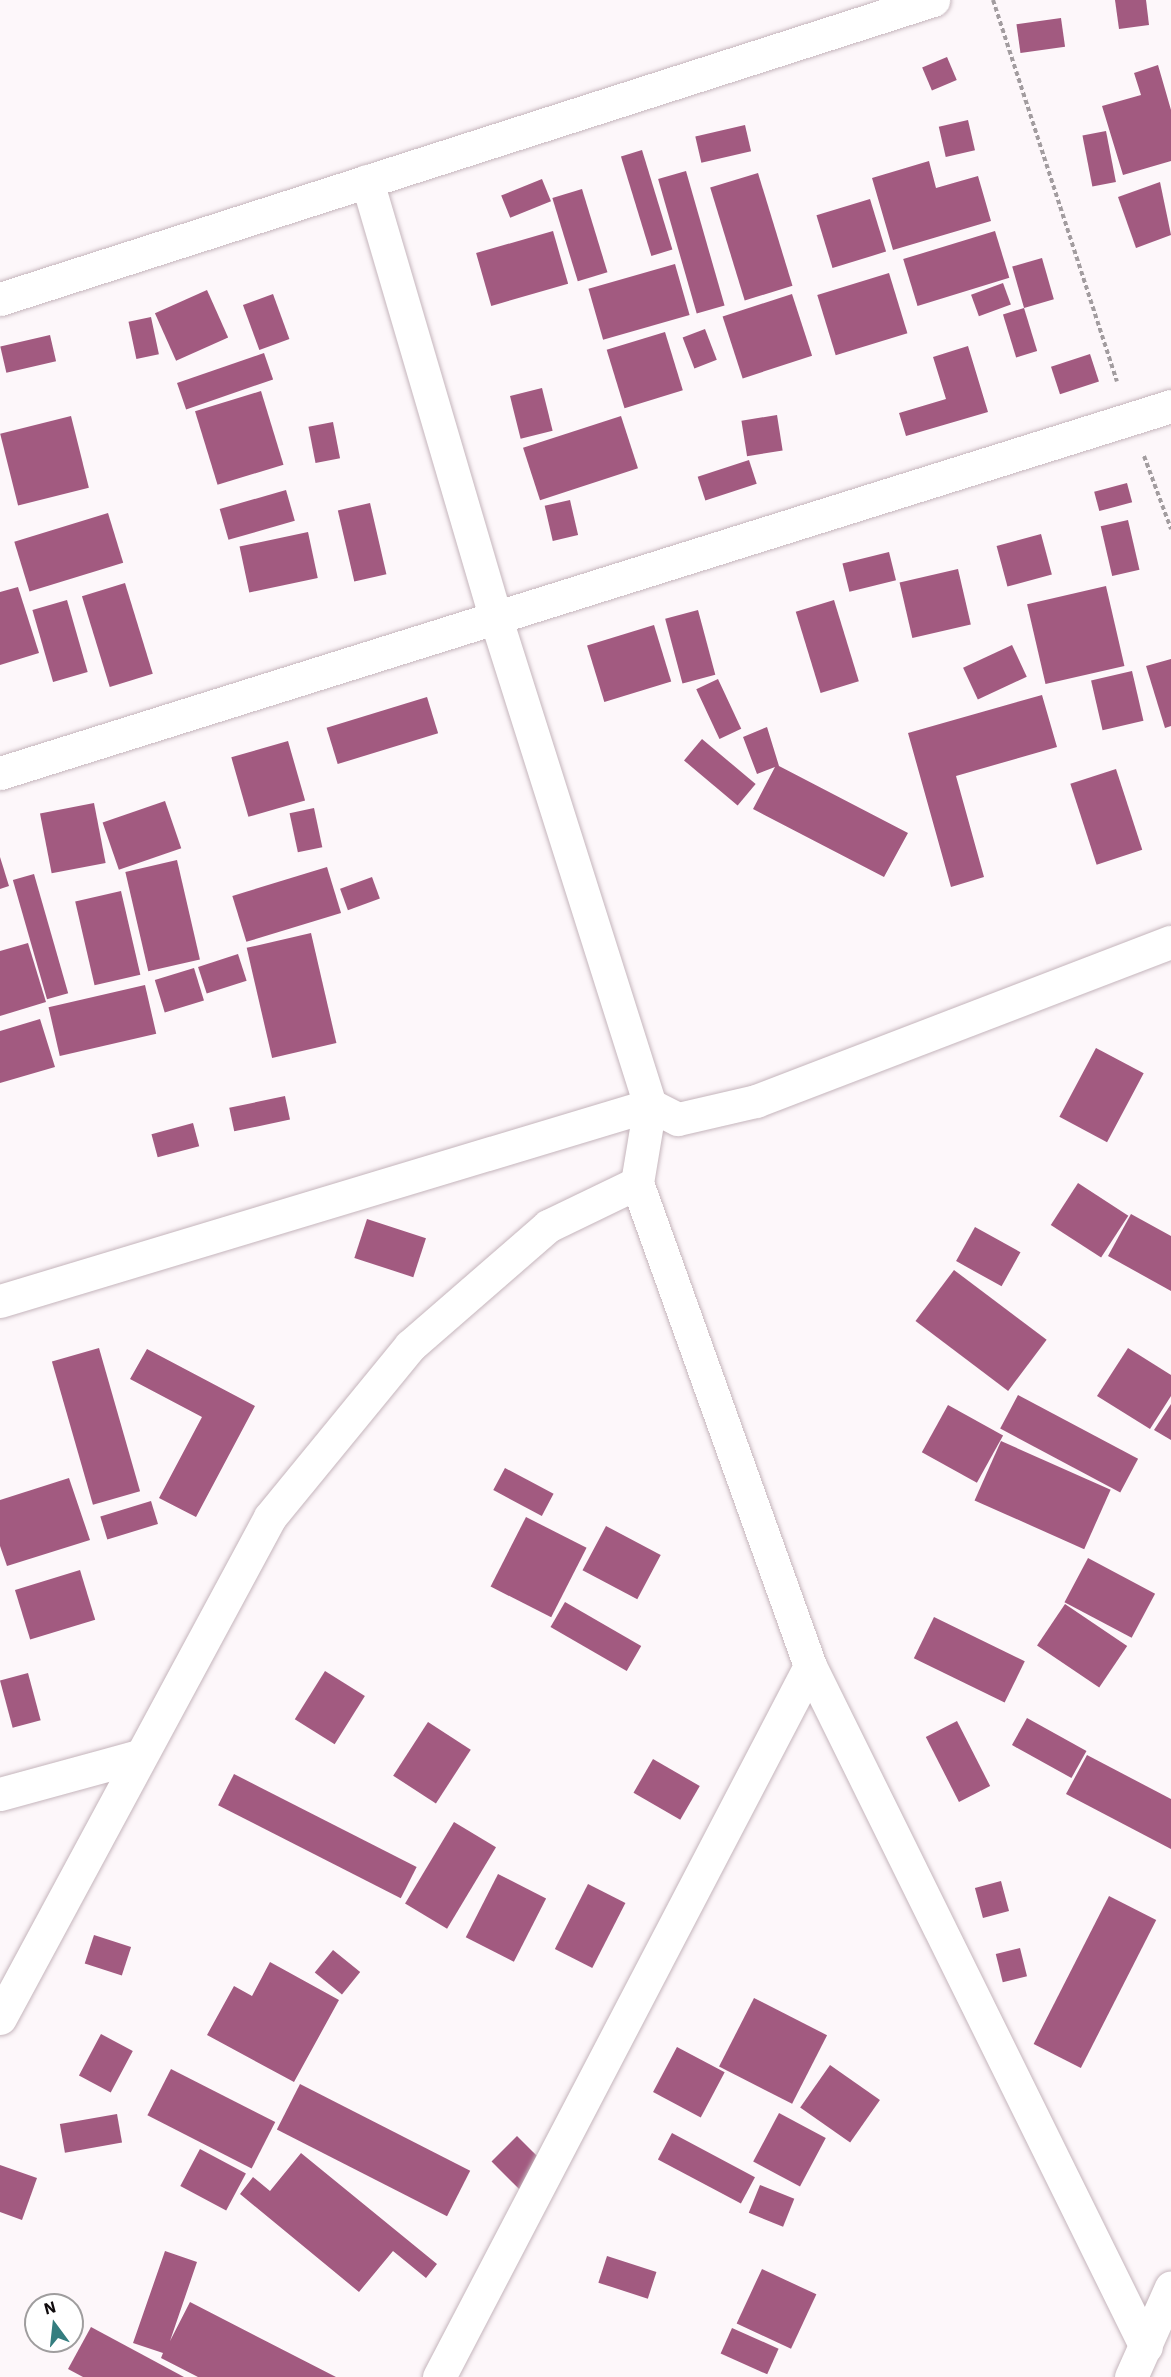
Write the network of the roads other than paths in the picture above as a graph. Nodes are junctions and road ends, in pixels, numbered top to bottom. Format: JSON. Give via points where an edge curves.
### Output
{"nodes":[{"id":1,"x":933,"y":0,"type":"edge"},
{"id":2,"x":367,"y":181,"type":"junction"},
{"id":3,"x":0,"y":299,"type":"edge"},
{"id":4,"x":1171,"y":405,"type":"edge"},
{"id":5,"x":496,"y":619,"type":"junction"},
{"id":6,"x":0,"y":773,"type":"edge"},
{"id":7,"x":1171,"y":942,"type":"edge"},
{"id":8,"x":650,"y":1105,"type":"junction"},
{"id":9,"x":637,"y":1183,"type":"junction"},
{"id":10,"x":0,"y":1301,"type":"edge"},
{"id":11,"x":810,"y":1666,"type":"junction"},
{"id":12,"x":139,"y":1756,"type":"junction"},
{"id":13,"x":0,"y":1794,"type":"edge"},
{"id":14,"x":0,"y":2018,"type":"edge"},
{"id":15,"x":1171,"y":2287,"type":"edge"},
{"id":16,"x":1146,"y":2347,"type":"junction"},
{"id":17,"x":439,"y":2377,"type":"edge"},
{"id":18,"x":1131,"y":2377,"type":"edge"}],
"edges":[{"from":1,"to":2,"type":"street"},
{"from":2,"to":3,"type":"street"},
{"from":2,"to":5,"type":"street"},
{"from":4,"to":5,"type":"street"},
{"from":5,"to":6,"type":"street"},
{"from":5,"to":8,"type":"street"},
{"from":7,"to":8,"type":"street","via":[[756,1101],[678,1119]]},
{"from":8,"to":9,"type":"street"},
{"from":8,"to":10,"type":"street"},
{"from":9,"to":11,"type":"street"},
{"from":9,"to":12,"type":"street","via":[[548,1226],[411,1346],[270,1517]]},
{"from":11,"to":16,"type":"street"},
{"from":11,"to":17,"type":"street"},
{"from":12,"to":13,"type":"street"},
{"from":12,"to":14,"type":"street"},
{"from":15,"to":16,"type":"street"},
{"from":16,"to":18,"type":"street"}]}
